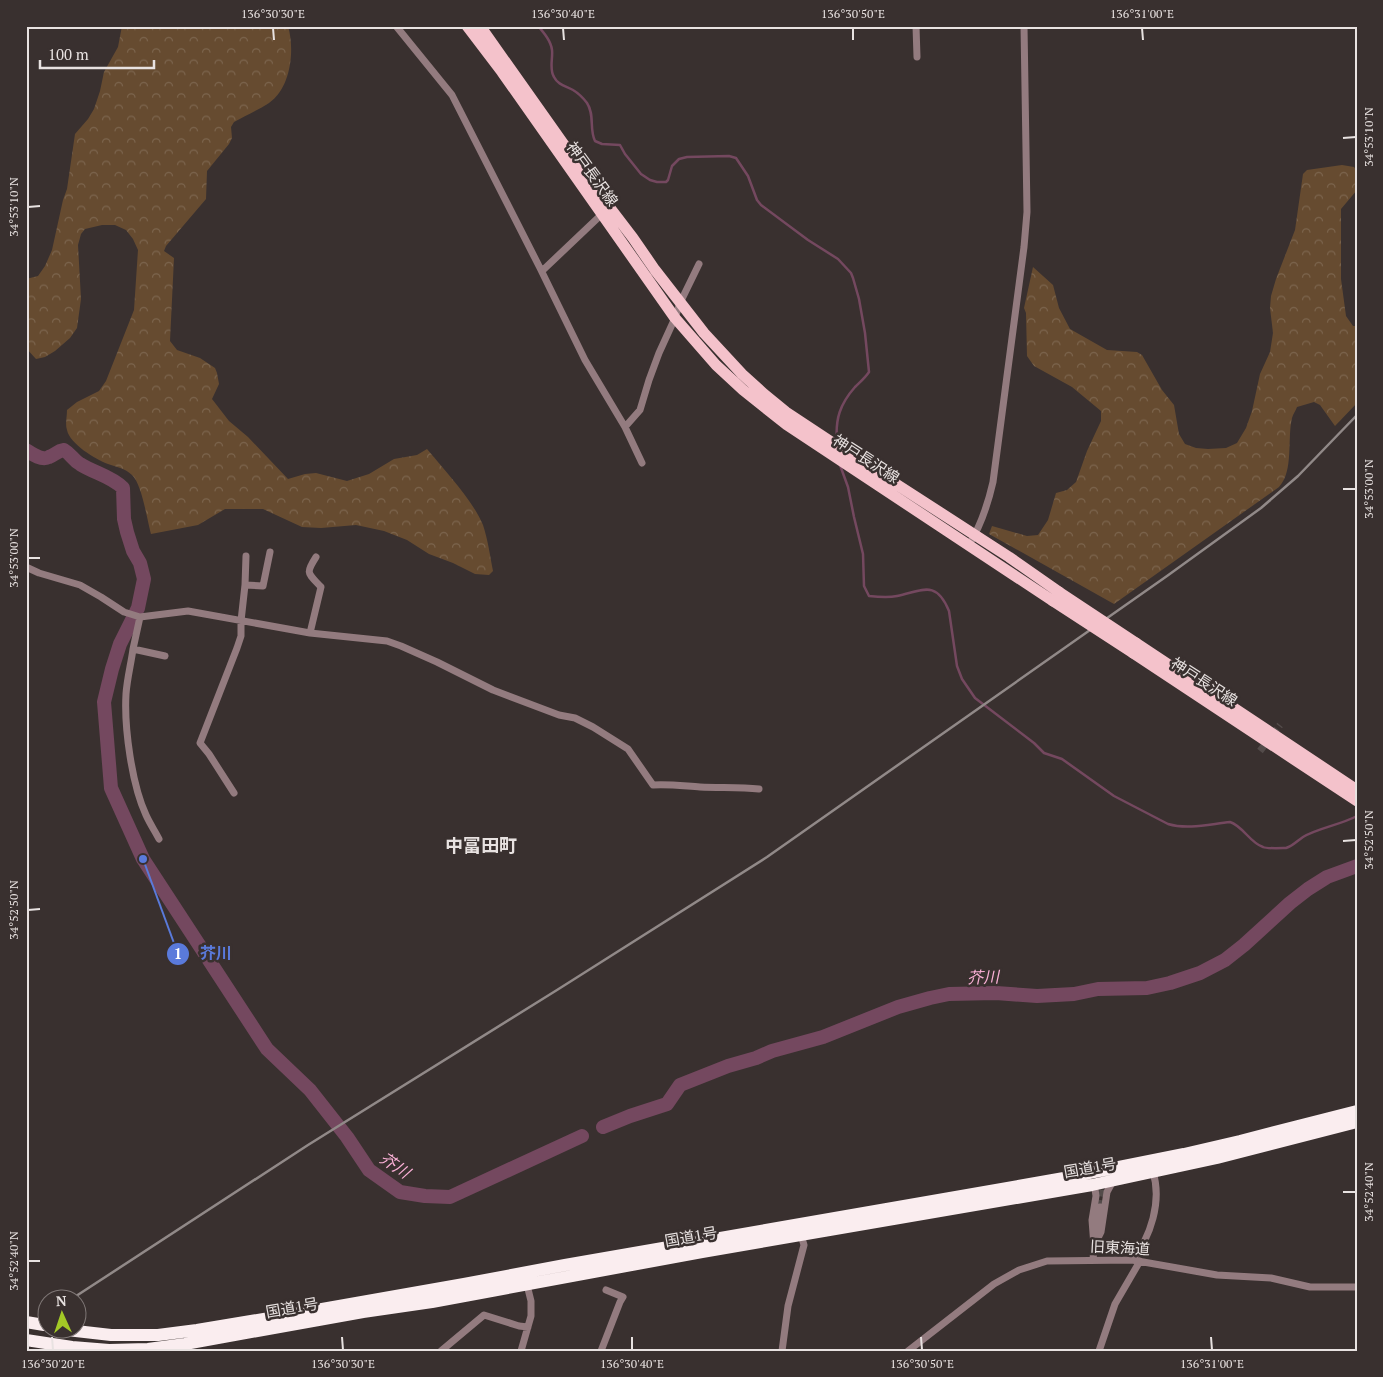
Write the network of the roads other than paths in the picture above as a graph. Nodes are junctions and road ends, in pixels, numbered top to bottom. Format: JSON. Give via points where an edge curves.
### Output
{"nodes":[{"id":1,"x":396,"y":26,"type":"edge"},
{"id":2,"x":468,"y":26,"type":"edge"},
{"id":3,"x":480,"y":26,"type":"edge"},
{"id":4,"x":916,"y":26,"type":"edge"},
{"id":5,"x":1024,"y":26,"type":"edge"},
{"id":6,"x":917,"y":57,"type":"dead end"},
{"id":7,"x":602,"y":214,"type":"junction"},
{"id":8,"x":699,"y":264,"type":"dead end"},
{"id":9,"x":542,"y":271,"type":"junction"},
{"id":10,"x":680,"y":303,"type":"junction"},
{"id":11,"x":675,"y":318,"type":"junction"},
{"id":12,"x":625,"y":427,"type":"junction"},
{"id":13,"x":642,"y":464,"type":"dead end"},
{"id":14,"x":972,"y":540,"type":"junction"},
{"id":15,"x":270,"y":552,"type":"dead end"},
{"id":16,"x":246,"y":556,"type":"dead end"},
{"id":17,"x":316,"y":557,"type":"dead end"},
{"id":18,"x":26,"y":567,"type":"edge"},
{"id":19,"x":245,"y":585,"type":"junction"},
{"id":20,"x":136,"y":616,"type":"junction"},
{"id":21,"x":240,"y":621,"type":"junction"},
{"id":22,"x":310,"y":633,"type":"junction"},
{"id":23,"x":133,"y":649,"type":"junction"},
{"id":24,"x":165,"y":656,"type":"dead end"},
{"id":25,"x":759,"y":789,"type":"dead end"},
{"id":26,"x":234,"y":792,"type":"dead end"},
{"id":27,"x":1354,"y":794,"type":"edge"},
{"id":28,"x":159,"y":839,"type":"dead end"},
{"id":29,"x":1357,"y":1111,"type":"edge"},
{"id":30,"x":1357,"y":1122,"type":"edge"},
{"id":31,"x":1152,"y":1172,"type":"junction"},
{"id":32,"x":1113,"y":1180,"type":"junction"},
{"id":33,"x":1092,"y":1185,"type":"junction"},
{"id":34,"x":1100,"y":1207,"type":"tunnel mouth"},
{"id":35,"x":801,"y":1235,"type":"junction"},
{"id":36,"x":1094,"y":1246,"type":"junction"},
{"id":37,"x":1093,"y":1260,"type":"junction"},
{"id":38,"x":1136,"y":1260,"type":"junction"},
{"id":39,"x":527,"y":1285,"type":"junction"},
{"id":40,"x":1357,"y":1287,"type":"edge"},
{"id":41,"x":606,"y":1290,"type":"dead end"},
{"id":42,"x":528,"y":1326,"type":"junction"},
{"id":43,"x":88,"y":1333,"type":"edge"},
{"id":44,"x":26,"y":1340,"type":"edge"},
{"id":45,"x":1098,"y":1350,"type":"edge"},
{"id":46,"x":441,"y":1351,"type":"edge"},
{"id":47,"x":521,"y":1351,"type":"edge"},
{"id":48,"x":601,"y":1351,"type":"edge"},
{"id":49,"x":782,"y":1351,"type":"edge"},
{"id":50,"x":908,"y":1351,"type":"edge"}],
"edges":[{"from":1,"to":9,"type":"street","via":[[452,95]]},
{"from":2,"to":7,"type":"main road","name":"神戸長沢線"},
{"from":3,"to":10,"type":"main road","name":"神戸長沢線"},
{"from":4,"to":6,"type":"street"},
{"from":5,"to":14,"type":"street","via":[[1027,212],[1024,247],[993,482],[989,502]]},
{"from":7,"to":9,"type":"street"},
{"from":7,"to":11,"type":"main road","name":"神戸長沢線"},
{"from":8,"to":10,"type":"street"},
{"from":9,"to":12,"type":"street","via":[[592,374]]},
{"from":10,"to":11,"type":"street"},
{"from":10,"to":14,"type":"main road","name":"神戸長沢線","via":[[723,355],[786,412]]},
{"from":11,"to":12,"type":"street","via":[[640,410]]},
{"from":11,"to":14,"type":"main road","name":"神戸長沢線","via":[[716,365],[787,425],[882,487]]},
{"from":12,"to":13,"type":"street"},
{"from":14,"to":27,"type":"main road","name":"神戸長沢線","bridge":true},
{"from":15,"to":19,"type":"street","via":[[263,586]]},
{"from":16,"to":19,"type":"street"},
{"from":17,"to":22,"type":"street","via":[[309,574],[321,587]]},
{"from":18,"to":20,"type":"street","via":[[80,585]]},
{"from":19,"to":21,"type":"street"},
{"from":20,"to":21,"type":"street","via":[[188,611]]},
{"from":20,"to":23,"type":"street"},
{"from":21,"to":22,"type":"street"},
{"from":21,"to":26,"type":"street","via":[[237,648],[200,743]]},
{"from":22,"to":25,"type":"street","via":[[387,641],[494,690],[575,718],[628,748],[653,785]]},
{"from":23,"to":24,"type":"street"},
{"from":23,"to":28,"type":"street","via":[[126,694],[131,761],[137,791]]},
{"from":29,"to":43,"type":"highway","name":"国道1号","via":[[1222,1146],[1064,1178],[464,1284],[181,1333]]},
{"from":30,"to":31,"type":"highway","name":"国道1号"},
{"from":31,"to":32,"type":"highway","name":"国道1号"},
{"from":31,"to":38,"type":"street","via":[[1156,1181],[1154,1211]]},
{"from":32,"to":33,"type":"highway","name":"国道1号"},
{"from":32,"to":36,"type":"street","via":[[1101,1232]]},
{"from":33,"to":35,"type":"highway","name":"国道1号"},
{"from":33,"to":36,"type":"street","via":[[1096,1196],[1092,1220]]},
{"from":34,"to":36,"type":"street"},
{"from":35,"to":39,"type":"highway","name":"国道1号"},
{"from":35,"to":49,"type":"street","via":[[804,1245],[788,1306]]},
{"from":36,"to":37,"type":"street"},
{"from":37,"to":38,"type":"street","name":"旧東海道"},
{"from":37,"to":50,"type":"street","name":"旧東海道","via":[[1048,1261],[1019,1270],[994,1284]]},
{"from":38,"to":40,"type":"street","name":"旧東海道","via":[[1217,1275],[1271,1278],[1310,1287]]},
{"from":38,"to":45,"type":"street"},
{"from":39,"to":42,"type":"street","via":[[531,1301]]},
{"from":39,"to":44,"type":"highway","name":"国道1号","via":[[165,1347],[109,1350]]},
{"from":41,"to":48,"type":"street","via":[[623,1297]]},
{"from":42,"to":46,"type":"street","via":[[484,1315]]},
{"from":42,"to":47,"type":"street"}]}
